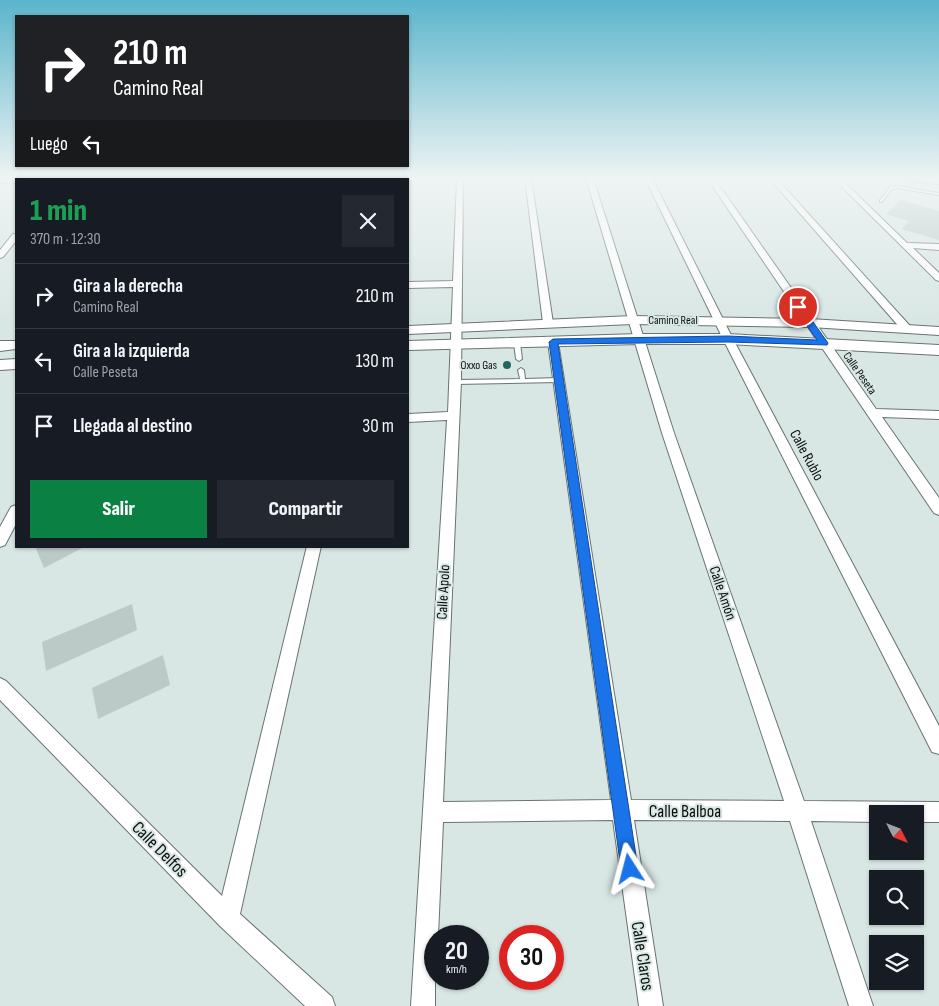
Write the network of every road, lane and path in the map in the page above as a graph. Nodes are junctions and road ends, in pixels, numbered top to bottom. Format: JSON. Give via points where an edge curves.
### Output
{"nodes":[{"id":1,"x":459,"y":225,"type":"edge"},
{"id":2,"x":534,"y":225,"type":"edge"},
{"id":3,"x":604,"y":225,"type":"edge"},
{"id":4,"x":671,"y":225,"type":"edge"},
{"id":5,"x":742,"y":225,"type":"edge"},
{"id":6,"x":814,"y":225,"type":"edge"},
{"id":7,"x":884,"y":225,"type":"edge"},
{"id":8,"x":15,"y":237,"type":"edge"},
{"id":9,"x":904,"y":245,"type":"junction"},
{"id":10,"x":939,"y":247,"type":"edge"},
{"id":11,"x":0,"y":255,"type":"edge"},
{"id":12,"x":939,"y":278,"type":"edge"},
{"id":13,"x":458,"y":284,"type":"junction"},
{"id":14,"x":409,"y":285,"type":"edge"},
{"id":15,"x":633,"y":320,"type":"junction"},
{"id":16,"x":718,"y":320,"type":"junction"},
{"id":17,"x":548,"y":323,"type":"junction"},
{"id":18,"x":810,"y":323,"type":"junction"},
{"id":19,"x":906,"y":328,"type":"junction"},
{"id":20,"x":409,"y":330,"type":"edge"},
{"id":21,"x":939,"y":330,"type":"edge"},
{"id":22,"x":456,"y":336,"type":"junction"},
{"id":23,"x":638,"y":339,"type":"junction"},
{"id":24,"x":728,"y":339,"type":"junction"},
{"id":25,"x":553,"y":342,"type":"junction"},
{"id":26,"x":517,"y":343,"type":"junction"},
{"id":27,"x":824,"y":343,"type":"junction"},
{"id":28,"x":409,"y":346,"type":"edge"},
{"id":29,"x":939,"y":350,"type":"edge"},
{"id":30,"x":519,"y":359,"type":"dead end"},
{"id":31,"x":15,"y":364,"type":"edge"},
{"id":32,"x":0,"y":365,"type":"edge"},
{"id":33,"x":521,"y":370,"type":"dead end"},
{"id":34,"x":523,"y":380,"type":"junction"},
{"id":35,"x":559,"y":380,"type":"junction"},
{"id":36,"x":455,"y":382,"type":"junction"},
{"id":37,"x":873,"y":413,"type":"junction"},
{"id":38,"x":939,"y":414,"type":"edge"},
{"id":39,"x":453,"y":416,"type":"junction"},
{"id":40,"x":409,"y":418,"type":"edge"},
{"id":41,"x":934,"y":495,"type":"edge"},
{"id":42,"x":939,"y":509,"type":"edge"},
{"id":43,"x":15,"y":513,"type":"edge"},
{"id":44,"x":0,"y":541,"type":"edge"},
{"id":45,"x":314,"y":548,"type":"edge"},
{"id":46,"x":0,"y":687,"type":"edge"},
{"id":47,"x":939,"y":745,"type":"edge"},
{"id":48,"x":620,"y":810,"type":"junction"},
{"id":49,"x":797,"y":811,"type":"junction"},
{"id":50,"x":432,"y":812,"type":"junction"},
{"id":51,"x":939,"y":812,"type":"edge"},
{"id":52,"x":228,"y":918,"type":"junction"},
{"id":53,"x":324,"y":1006,"type":"edge"},
{"id":54,"x":423,"y":1006,"type":"edge"},
{"id":55,"x":651,"y":1006,"type":"edge"},
{"id":56,"x":861,"y":1006,"type":"edge"}],
"edges":[{"from":1,"to":13,"type":"street","name":"Calle Apolo"},
{"from":2,"to":17,"type":"street"},
{"from":3,"to":15,"type":"street","name":"Calle Amón"},
{"from":4,"to":16,"type":"street","name":"Calle Rublo"},
{"from":5,"to":18,"type":"street","name":"Calle Peseta"},
{"from":6,"to":19,"type":"street"},
{"from":7,"to":9,"type":"street"},
{"from":8,"to":11,"type":"street"},
{"from":9,"to":10,"type":"street"},
{"from":9,"to":12,"type":"street"},
{"from":13,"to":14,"type":"street"},
{"from":13,"to":22,"type":"street","name":"Calle Apolo"},
{"from":15,"to":16,"type":"street","name":"Camino Real"},
{"from":15,"to":17,"type":"street","name":"Camino Real"},
{"from":15,"to":23,"type":"street","name":"Calle Amón"},
{"from":16,"to":18,"type":"street","name":"Camino Real"},
{"from":16,"to":24,"type":"street","name":"Calle Rublo"},
{"from":17,"to":22,"type":"street","name":"Camino Real"},
{"from":18,"to":19,"type":"street","name":"Camino Real"},
{"from":18,"to":27,"type":"street","name":"Calle Peseta"},
{"from":19,"to":21,"type":"street","name":"Camino Real"},
{"from":20,"to":22,"type":"street","name":"Camino Real"},
{"from":22,"to":26,"type":"street","name":"Camino Real"},
{"from":22,"to":28,"type":"street","name":"Camino Real"},
{"from":22,"to":36,"type":"street","name":"Calle Apolo"},
{"from":23,"to":24,"type":"street","name":"Camino Real"},
{"from":23,"to":25,"type":"street","name":"Camino Real"},
{"from":23,"to":49,"type":"street","name":"Calle Amón"},
{"from":24,"to":27,"type":"street","name":"Camino Real"},
{"from":24,"to":47,"type":"street","name":"Calle Rublo"},
{"from":25,"to":26,"type":"street","name":"Camino Real"},
{"from":25,"to":35,"type":"street","name":"Calle Claros"},
{"from":26,"to":30,"type":"lane"},
{"from":27,"to":29,"type":"street","name":"Camino Real"},
{"from":27,"to":37,"type":"street","name":"Calle Peseta"},
{"from":31,"to":32,"type":"street"},
{"from":33,"to":34,"type":"lane"},
{"from":34,"to":35,"type":"lane"},
{"from":34,"to":36,"type":"lane"},
{"from":35,"to":48,"type":"street","name":"Calle Claros"},
{"from":36,"to":39,"type":"street","name":"Calle Apolo"},
{"from":37,"to":38,"type":"street"},
{"from":37,"to":41,"type":"street","name":"Calle Peseta"},
{"from":39,"to":40,"type":"street"},
{"from":39,"to":50,"type":"street","name":"Calle Apolo"},
{"from":41,"to":42,"type":"street","name":"Calle Peseta"},
{"from":43,"to":44,"type":"street"},
{"from":45,"to":52,"type":"street"},
{"from":46,"to":52,"type":"street","name":"Calle Delfos"},
{"from":48,"to":49,"type":"street","name":"Calle Balboa"},
{"from":48,"to":50,"type":"street","name":"Calle Balboa"},
{"from":48,"to":55,"type":"street","name":"Calle Claros"},
{"from":49,"to":51,"type":"street","name":"Calle Balboa"},
{"from":49,"to":56,"type":"street","name":"Calle Amón"},
{"from":50,"to":54,"type":"street","name":"Calle Apolo"},
{"from":52,"to":53,"type":"street","name":"Calle Delfos"}]}
